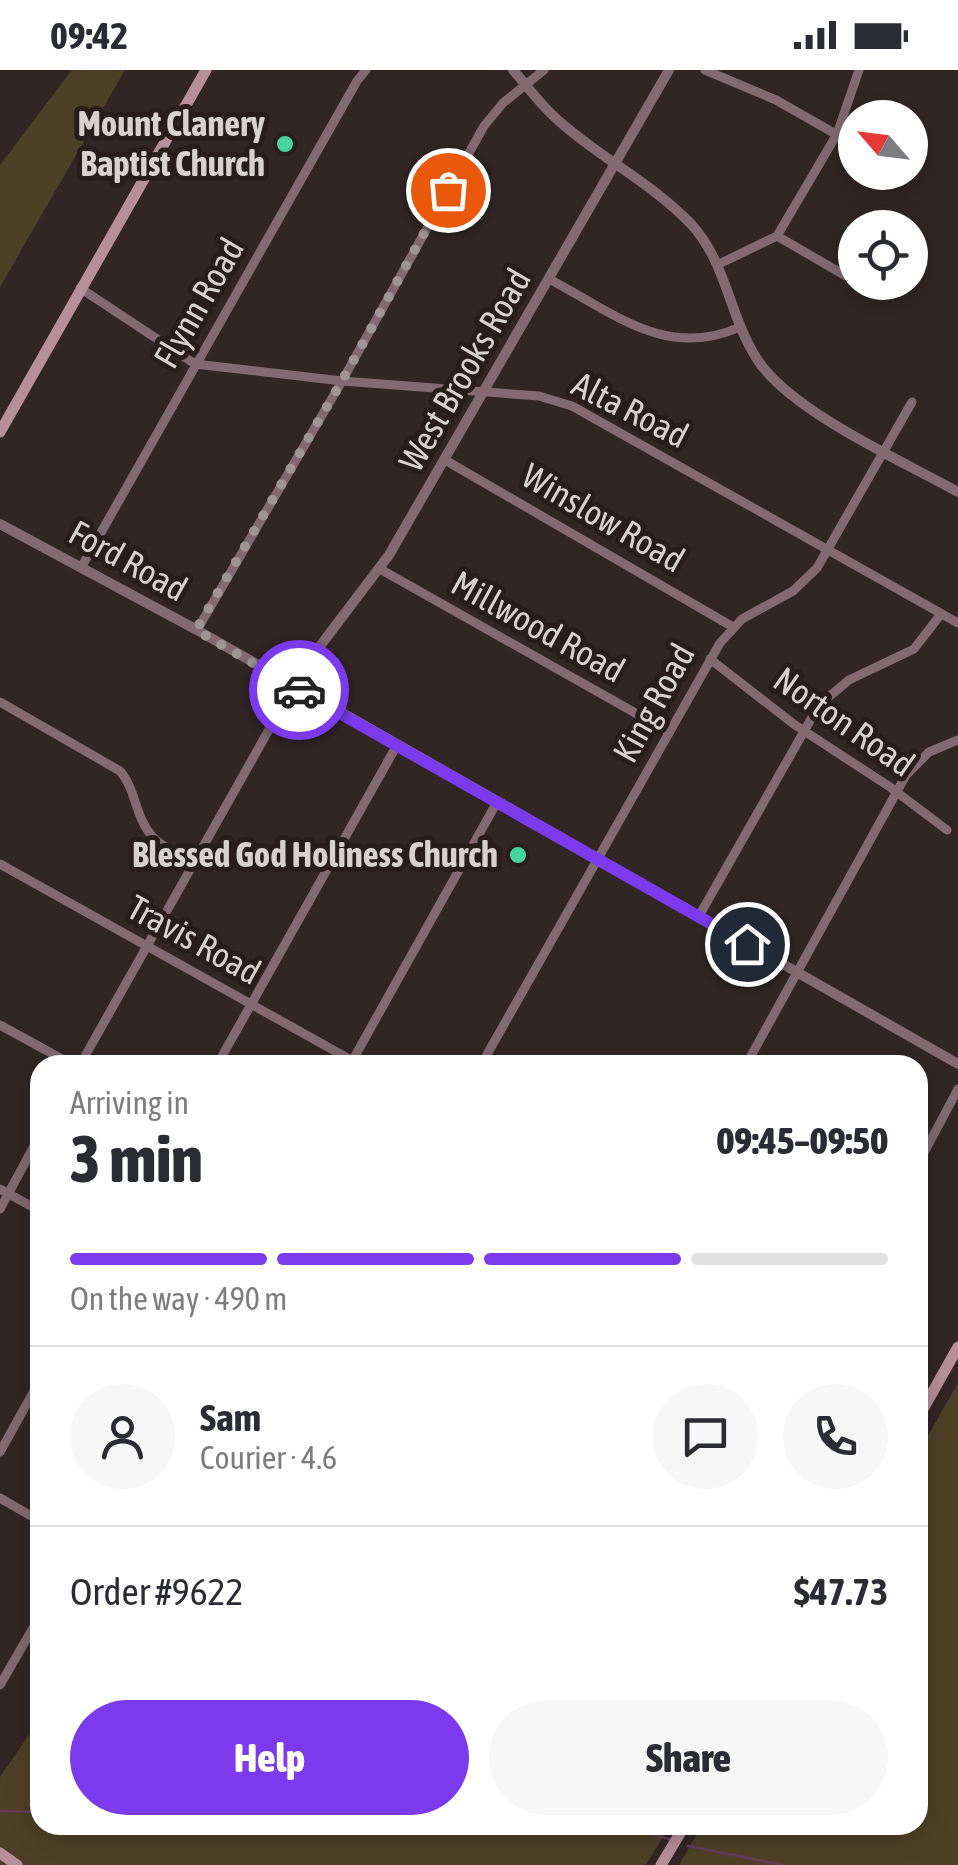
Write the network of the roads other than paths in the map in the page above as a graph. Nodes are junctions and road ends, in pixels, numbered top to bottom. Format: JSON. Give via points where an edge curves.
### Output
{"nodes":[{"id":1,"x":206,"y":70,"type":"edge"},
{"id":2,"x":366,"y":70,"type":"edge"},
{"id":3,"x":513,"y":70,"type":"edge"},
{"id":4,"x":544,"y":70,"type":"edge"},
{"id":5,"x":669,"y":70,"type":"edge"},
{"id":6,"x":705,"y":70,"type":"edge"},
{"id":7,"x":859,"y":70,"type":"edge"},
{"id":8,"x":526,"y":85,"type":"junction"},
{"id":9,"x":837,"y":134,"type":"junction"},
{"id":10,"x":616,"y":163,"type":"junction"},
{"id":11,"x":777,"y":236,"type":"junction"},
{"id":12,"x":718,"y":264,"type":"junction"},
{"id":13,"x":838,"y":271,"type":"edge"},
{"id":14,"x":548,"y":279,"type":"junction"},
{"id":15,"x":80,"y":288,"type":"junction"},
{"id":16,"x":740,"y":326,"type":"junction"},
{"id":17,"x":196,"y":364,"type":"junction"},
{"id":18,"x":342,"y":381,"type":"junction"},
{"id":19,"x":484,"y":390,"type":"junction"},
{"id":20,"x":912,"y":402,"type":"dead end"},
{"id":21,"x":0,"y":432,"type":"edge"},
{"id":22,"x":884,"y":450,"type":"junction"},
{"id":23,"x":445,"y":460,"type":"junction"},
{"id":24,"x":958,"y":492,"type":"edge"},
{"id":25,"x":0,"y":524,"type":"edge"},
{"id":26,"x":828,"y":550,"type":"junction"},
{"id":27,"x":82,"y":566,"type":"junction"},
{"id":28,"x":380,"y":569,"type":"junction"},
{"id":29,"x":941,"y":614,"type":"junction"},
{"id":30,"x":958,"y":624,"type":"edge"},
{"id":31,"x":733,"y":626,"type":"junction"},
{"id":32,"x":196,"y":630,"type":"junction"},
{"id":33,"x":710,"y":659,"type":"junction"},
{"id":34,"x":293,"y":687,"type":"junction"},
{"id":35,"x":0,"y":702,"type":"edge"},
{"id":36,"x":803,"y":730,"type":"junction"},
{"id":37,"x":669,"y":732,"type":"junction"},
{"id":38,"x":958,"y":740,"type":"edge"},
{"id":39,"x":397,"y":745,"type":"junction"},
{"id":40,"x":896,"y":791,"type":"junction"},
{"id":41,"x":498,"y":802,"type":"junction"},
{"id":42,"x":946,"y":830,"type":"dead end"},
{"id":43,"x":598,"y":859,"type":"junction"},
{"id":44,"x":194,"y":862,"type":"junction"},
{"id":45,"x":0,"y":864,"type":"edge"},
{"id":46,"x":698,"y":916,"type":"junction"},
{"id":47,"x":147,"y":946,"type":"junction"},
{"id":48,"x":795,"y":972,"type":"junction"},
{"id":49,"x":251,"y":1004,"type":"junction"},
{"id":50,"x":0,"y":1025,"type":"edge"},
{"id":51,"x":57,"y":1055,"type":"edge"},
{"id":52,"x":82,"y":1055,"type":"edge"},
{"id":53,"x":223,"y":1055,"type":"edge"},
{"id":54,"x":339,"y":1055,"type":"edge"},
{"id":55,"x":359,"y":1055,"type":"edge"},
{"id":56,"x":487,"y":1055,"type":"edge"},
{"id":57,"x":753,"y":1055,"type":"edge"},
{"id":58,"x":958,"y":1064,"type":"edge"},
{"id":59,"x":958,"y":1088,"type":"edge"},
{"id":60,"x":928,"y":1142,"type":"edge"},
{"id":61,"x":30,"y":1151,"type":"edge"},
{"id":62,"x":4,"y":1191,"type":"edge"},
{"id":63,"x":30,"y":1206,"type":"edge"},
{"id":64,"x":0,"y":1209,"type":"edge"},
{"id":65,"x":958,"y":1347,"type":"edge"},
{"id":66,"x":30,"y":1398,"type":"edge"},
{"id":67,"x":928,"y":1400,"type":"edge"},
{"id":68,"x":0,"y":1452,"type":"edge"},
{"id":69,"x":0,"y":1498,"type":"edge"},
{"id":70,"x":30,"y":1515,"type":"edge"},
{"id":71,"x":30,"y":1632,"type":"edge"},
{"id":72,"x":1,"y":1680,"type":"edge"},
{"id":73,"x":679,"y":1835,"type":"edge"},
{"id":74,"x":0,"y":1852,"type":"edge"},
{"id":75,"x":16,"y":1865,"type":"edge"},
{"id":76,"x":662,"y":1865,"type":"edge"}],
"edges":[{"from":1,"to":15,"type":"main road"},
{"from":2,"to":17,"type":"street","name":"Flynn Road"},
{"from":3,"to":8,"type":"street"},
{"from":4,"to":8,"type":"street"},
{"from":5,"to":10,"type":"street","name":"West Brooks Road"},
{"from":6,"to":9,"type":"street"},
{"from":7,"to":9,"type":"street"},
{"from":8,"to":10,"type":"street","via":[[558,121]]},
{"from":8,"to":18,"type":"street","via":[[484,126]]},
{"from":9,"to":11,"type":"street"},
{"from":10,"to":12,"type":"street","via":[[685,218]]},
{"from":10,"to":14,"type":"street","name":"West Brooks Road"},
{"from":11,"to":12,"type":"street"},
{"from":11,"to":13,"type":"street"},
{"from":12,"to":16,"type":"street"},
{"from":14,"to":16,"type":"street","via":[[664,337],[696,340]]},
{"from":14,"to":19,"type":"street","name":"West Brooks Road"},
{"from":15,"to":17,"type":"street","name":"Alta Road"},
{"from":15,"to":21,"type":"main road"},
{"from":16,"to":22,"type":"street","via":[[785,392]]},
{"from":17,"to":18,"type":"street","name":"Alta Road"},
{"from":17,"to":27,"type":"street","name":"Flynn Road"},
{"from":18,"to":19,"type":"street","name":"Alta Road"},
{"from":18,"to":32,"type":"street"},
{"from":19,"to":23,"type":"street","name":"West Brooks Road"},
{"from":19,"to":26,"type":"street","name":"Alta Road","via":[[577,408]]},
{"from":20,"to":22,"type":"street","name":"King Road"},
{"from":22,"to":24,"type":"street"},
{"from":22,"to":26,"type":"street","name":"King Road"},
{"from":23,"to":28,"type":"street","name":"West Brooks Road"},
{"from":23,"to":31,"type":"street","name":"Winslow Road"},
{"from":25,"to":27,"type":"street","name":"Ford Road"},
{"from":26,"to":29,"type":"street","name":"Alta Road"},
{"from":26,"to":31,"type":"street","name":"King Road","via":[[800,586]]},
{"from":27,"to":32,"type":"street","name":"Ford Road"},
{"from":28,"to":34,"type":"street","name":"West Brooks Road"},
{"from":28,"to":37,"type":"street","name":"Millwood Road"},
{"from":29,"to":30,"type":"street","name":"Alta Road"},
{"from":29,"to":36,"type":"street","via":[[914,648],[849,680],[818,705]]},
{"from":31,"to":33,"type":"street","name":"King Road"},
{"from":32,"to":34,"type":"street","name":"Ford Road"},
{"from":33,"to":36,"type":"street","name":"Norton Road"},
{"from":33,"to":37,"type":"street","name":"King Road"},
{"from":34,"to":39,"type":"street","name":"Ford Road"},
{"from":34,"to":44,"type":"street"},
{"from":35,"to":44,"type":"street","via":[[120,770],[150,834]]},
{"from":36,"to":40,"type":"street","name":"Norton Road"},
{"from":36,"to":46,"type":"street"},
{"from":37,"to":43,"type":"street","name":"King Road"},
{"from":38,"to":40,"type":"street","via":[[924,756]]},
{"from":39,"to":41,"type":"street","name":"Ford Road"},
{"from":39,"to":49,"type":"street"},
{"from":40,"to":42,"type":"street","name":"Norton Road"},
{"from":40,"to":48,"type":"street"},
{"from":41,"to":43,"type":"street","name":"Ford Road"},
{"from":41,"to":55,"type":"street"},
{"from":43,"to":46,"type":"street","name":"Ford Road"},
{"from":43,"to":56,"type":"street","name":"King Road"},
{"from":44,"to":47,"type":"street"},
{"from":45,"to":47,"type":"street","name":"Travis Road"},
{"from":46,"to":48,"type":"street","name":"Ford Road"},
{"from":47,"to":49,"type":"street","name":"Travis Road"},
{"from":47,"to":52,"type":"street"},
{"from":48,"to":57,"type":"street"},
{"from":48,"to":58,"type":"street","name":"Ford Road"},
{"from":49,"to":53,"type":"street"},
{"from":49,"to":54,"type":"street","name":"Travis Road"},
{"from":50,"to":51,"type":"street"},
{"from":59,"to":60,"type":"street"},
{"from":61,"to":62,"type":"street"},
{"from":62,"to":63,"type":"street"},
{"from":62,"to":64,"type":"street"},
{"from":65,"to":67,"type":"main road"},
{"from":66,"to":68,"type":"street"},
{"from":69,"to":70,"type":"street"},
{"from":71,"to":72,"type":"street"},
{"from":73,"to":76,"type":"main road"},
{"from":74,"to":75,"type":"main road"}]}
